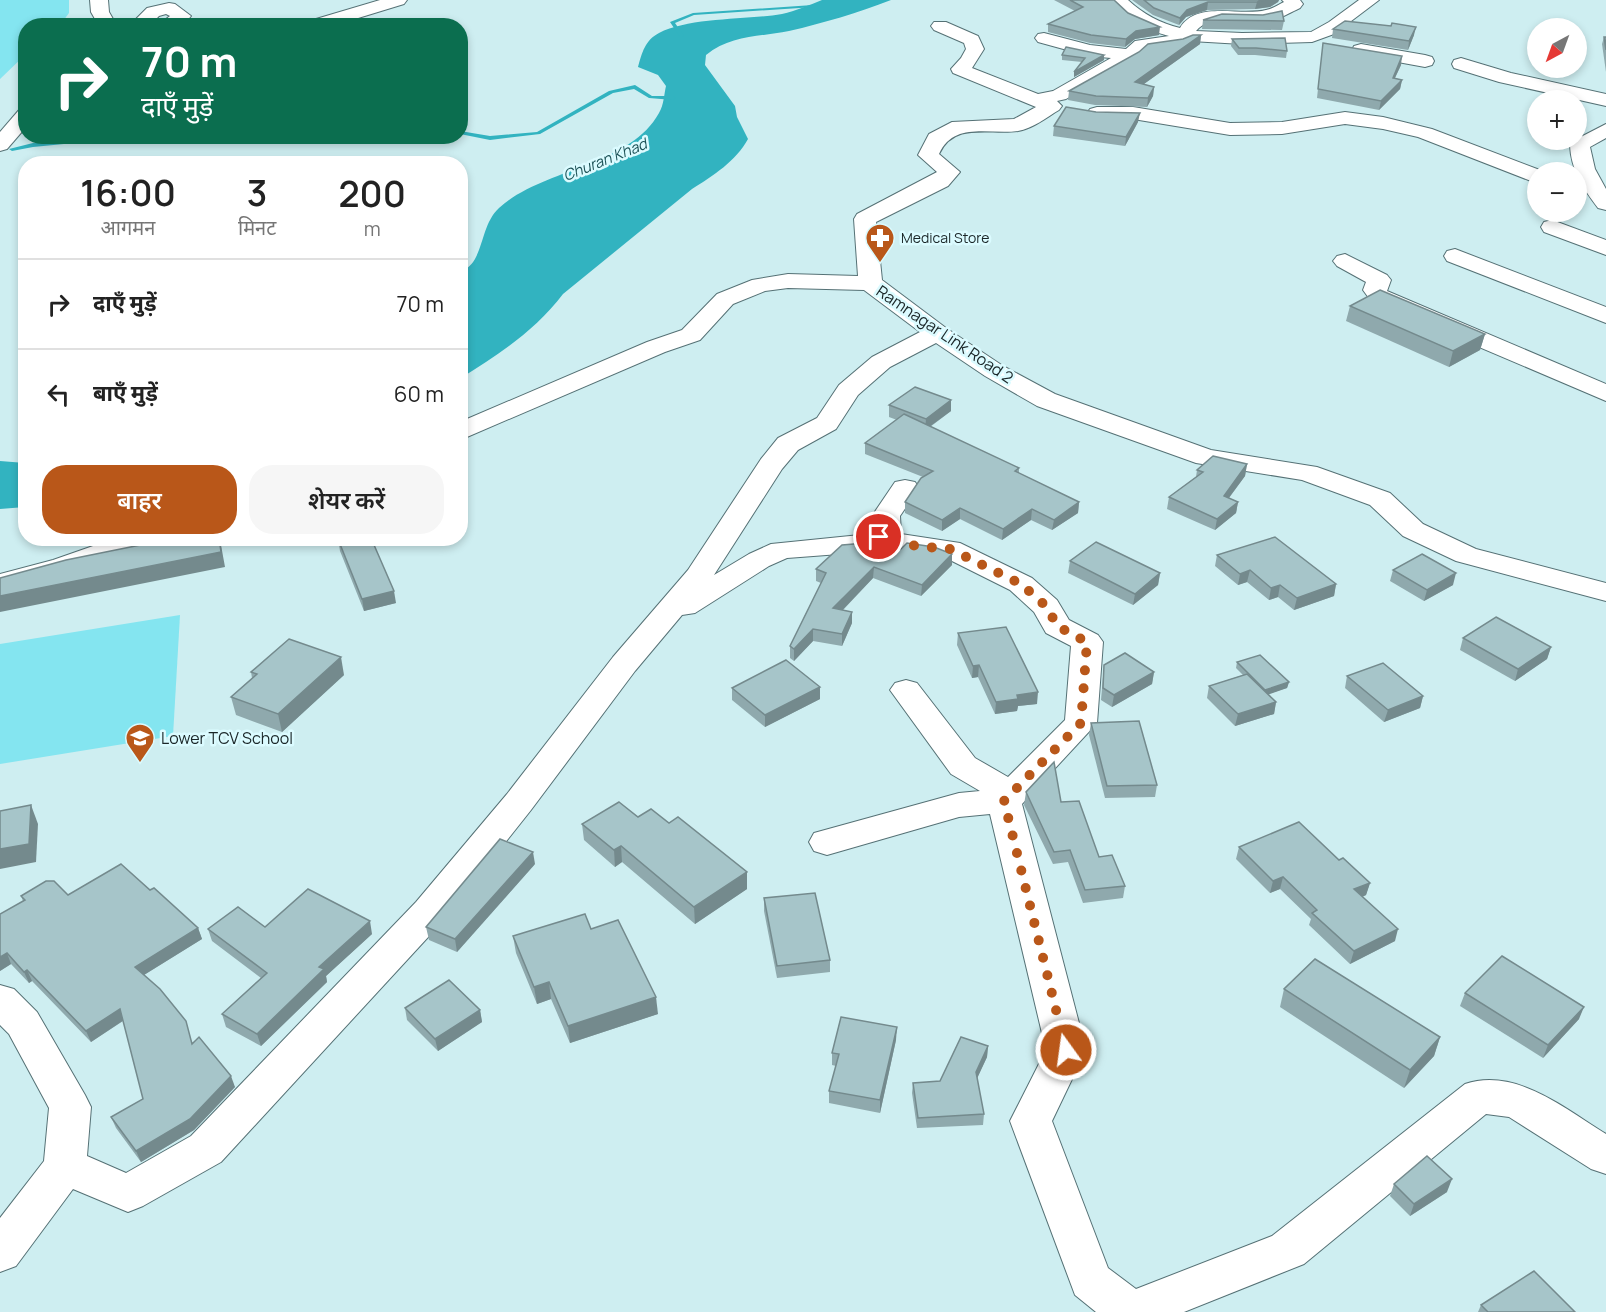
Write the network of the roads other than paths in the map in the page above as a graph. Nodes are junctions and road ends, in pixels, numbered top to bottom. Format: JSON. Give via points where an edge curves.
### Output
{"nodes":[{"id":1,"x":99,"y":0,"type":"edge"},
{"id":2,"x":398,"y":0,"type":"edge"},
{"id":3,"x":1118,"y":0,"type":"edge"},
{"id":4,"x":1291,"y":0,"type":"edge"},
{"id":5,"x":1370,"y":0,"type":"edge"},
{"id":6,"x":103,"y":18,"type":"edge"},
{"id":7,"x":138,"y":18,"type":"edge"},
{"id":8,"x":179,"y":18,"type":"edge"},
{"id":9,"x":340,"y":18,"type":"edge"},
{"id":10,"x":940,"y":26,"type":"dead end"},
{"id":11,"x":1186,"y":34,"type":"junction"},
{"id":12,"x":1318,"y":36,"type":"junction"},
{"id":13,"x":1044,"y":38,"type":"dead end"},
{"id":14,"x":1130,"y":55,"type":"junction"},
{"id":15,"x":1425,"y":61,"type":"dead end"},
{"id":16,"x":1461,"y":64,"type":"dead end"},
{"id":17,"x":1605,"y":100,"type":"edge"},
{"id":18,"x":1587,"y":102,"type":"edge"},
{"id":19,"x":1044,"y":103,"type":"junction"},
{"id":20,"x":18,"y":124,"type":"edge"},
{"id":21,"x":1606,"y":130,"type":"edge"},
{"id":22,"x":0,"y":145,"type":"edge"},
{"id":23,"x":1527,"y":173,"type":"edge"},
{"id":24,"x":1592,"y":194,"type":"edge"},
{"id":25,"x":1552,"y":227,"type":"dead end"},
{"id":26,"x":1606,"y":248,"type":"edge"},
{"id":27,"x":1455,"y":256,"type":"dead end"},
{"id":28,"x":1345,"y":261,"type":"dead end"},
{"id":29,"x":870,"y":283,"type":"junction"},
{"id":30,"x":1606,"y":316,"type":"edge"},
{"id":31,"x":937,"y":333,"type":"junction"},
{"id":32,"x":1606,"y":393,"type":"edge"},
{"id":33,"x":468,"y":429,"type":"edge"},
{"id":34,"x":905,"y":488,"type":"dead end"},
{"id":35,"x":879,"y":537,"type":"junction"},
{"id":36,"x":122,"y":546,"type":"edge"},
{"id":37,"x":0,"y":583,"type":"edge"},
{"id":38,"x":1606,"y":592,"type":"edge"},
{"id":39,"x":658,"y":623,"type":"junction"},
{"id":40,"x":906,"y":690,"type":"dead end"},
{"id":41,"x":1008,"y":797,"type":"junction"},
{"id":42,"x":827,"y":842,"type":"dead end"},
{"id":43,"x":0,"y":1000,"type":"edge"},
{"id":44,"x":1606,"y":1156,"type":"edge"},
{"id":45,"x":65,"y":1166,"type":"junction"},
{"id":46,"x":0,"y":1252,"type":"edge"}],
"edges":[{"from":1,"to":6,"type":"street"},
{"from":2,"to":9,"type":"street"},
{"from":3,"to":11,"type":"street","via":[[1152,25]]},
{"from":4,"to":11,"type":"street","via":[[1294,4],[1268,16],[1210,16],[1191,24]]},
{"from":5,"to":12,"type":"street"},
{"from":7,"to":8,"type":"street","via":[[169,9],[182,16]]},
{"from":10,"to":19,"type":"street","via":[[972,40],[975,49],[960,69],[964,73],[982,76]]},
{"from":11,"to":12,"type":"street","via":[[1265,39]]},
{"from":11,"to":14,"type":"street","via":[[1182,40],[1141,45]]},
{"from":12,"to":15,"type":"street","via":[[1323,44],[1338,48]]},
{"from":13,"to":14,"type":"street","via":[[1089,50]]},
{"from":14,"to":19,"type":"street"},
{"from":16,"to":17,"type":"street"},
{"from":17,"to":18,"type":"street"},
{"from":19,"to":23,"type":"street","via":[[1230,129],[1282,128],[1345,118],[1383,123],[1425,133]]},
{"from":19,"to":29,"type":"street","via":[[1018,125],[959,126],[936,138],[928,155],[949,172],[940,181],[865,219]]},
{"from":20,"to":22,"type":"street"},
{"from":21,"to":24,"type":"street","via":[[1580,145],[1580,160]]},
{"from":25,"to":26,"type":"street"},
{"from":27,"to":30,"type":"street"},
{"from":28,"to":32,"type":"street","via":[[1379,280],[1375,290],[1379,296]]},
{"from":29,"to":31,"type":"street","name":"Ramnagar Link Road 2"},
{"from":29,"to":33,"type":"street","name":"Ramnagar Link Road 2","via":[[788,281],[760,285],[725,299],[691,335]]},
{"from":31,"to":38,"type":"street","name":"Ramnagar Link Road 2","via":[[1046,400],[1206,457],[1307,473],[1380,500],[1413,530],[1466,555]]},
{"from":31,"to":39,"type":"street","via":[[881,362],[848,390],[827,423],[788,444],[699,575]]},
{"from":34,"to":35,"type":"street","via":[[886,516],[887,533]]},
{"from":35,"to":39,"type":"street","via":[[866,543],[781,550]]},
{"from":35,"to":41,"type":"street","via":[[950,549],[1021,584],[1047,607],[1057,626],[1087,642],[1081,723]]},
{"from":36,"to":37,"type":"street"},
{"from":39,"to":45,"type":"street","via":[[429,912],[206,1149],[128,1193]]},
{"from":40,"to":41,"type":"street","via":[[963,766]]},
{"from":41,"to":42,"type":"street","via":[[959,805]]},
{"from":41,"to":44,"type":"street","via":[[1066,1050],[1031,1122],[1091,1281],[1131,1312],[1287,1250],[1479,1096],[1518,1101]]},
{"from":43,"to":45,"type":"street","via":[[23,1023],[70,1107]]},
{"from":45,"to":46,"type":"street"}]}
